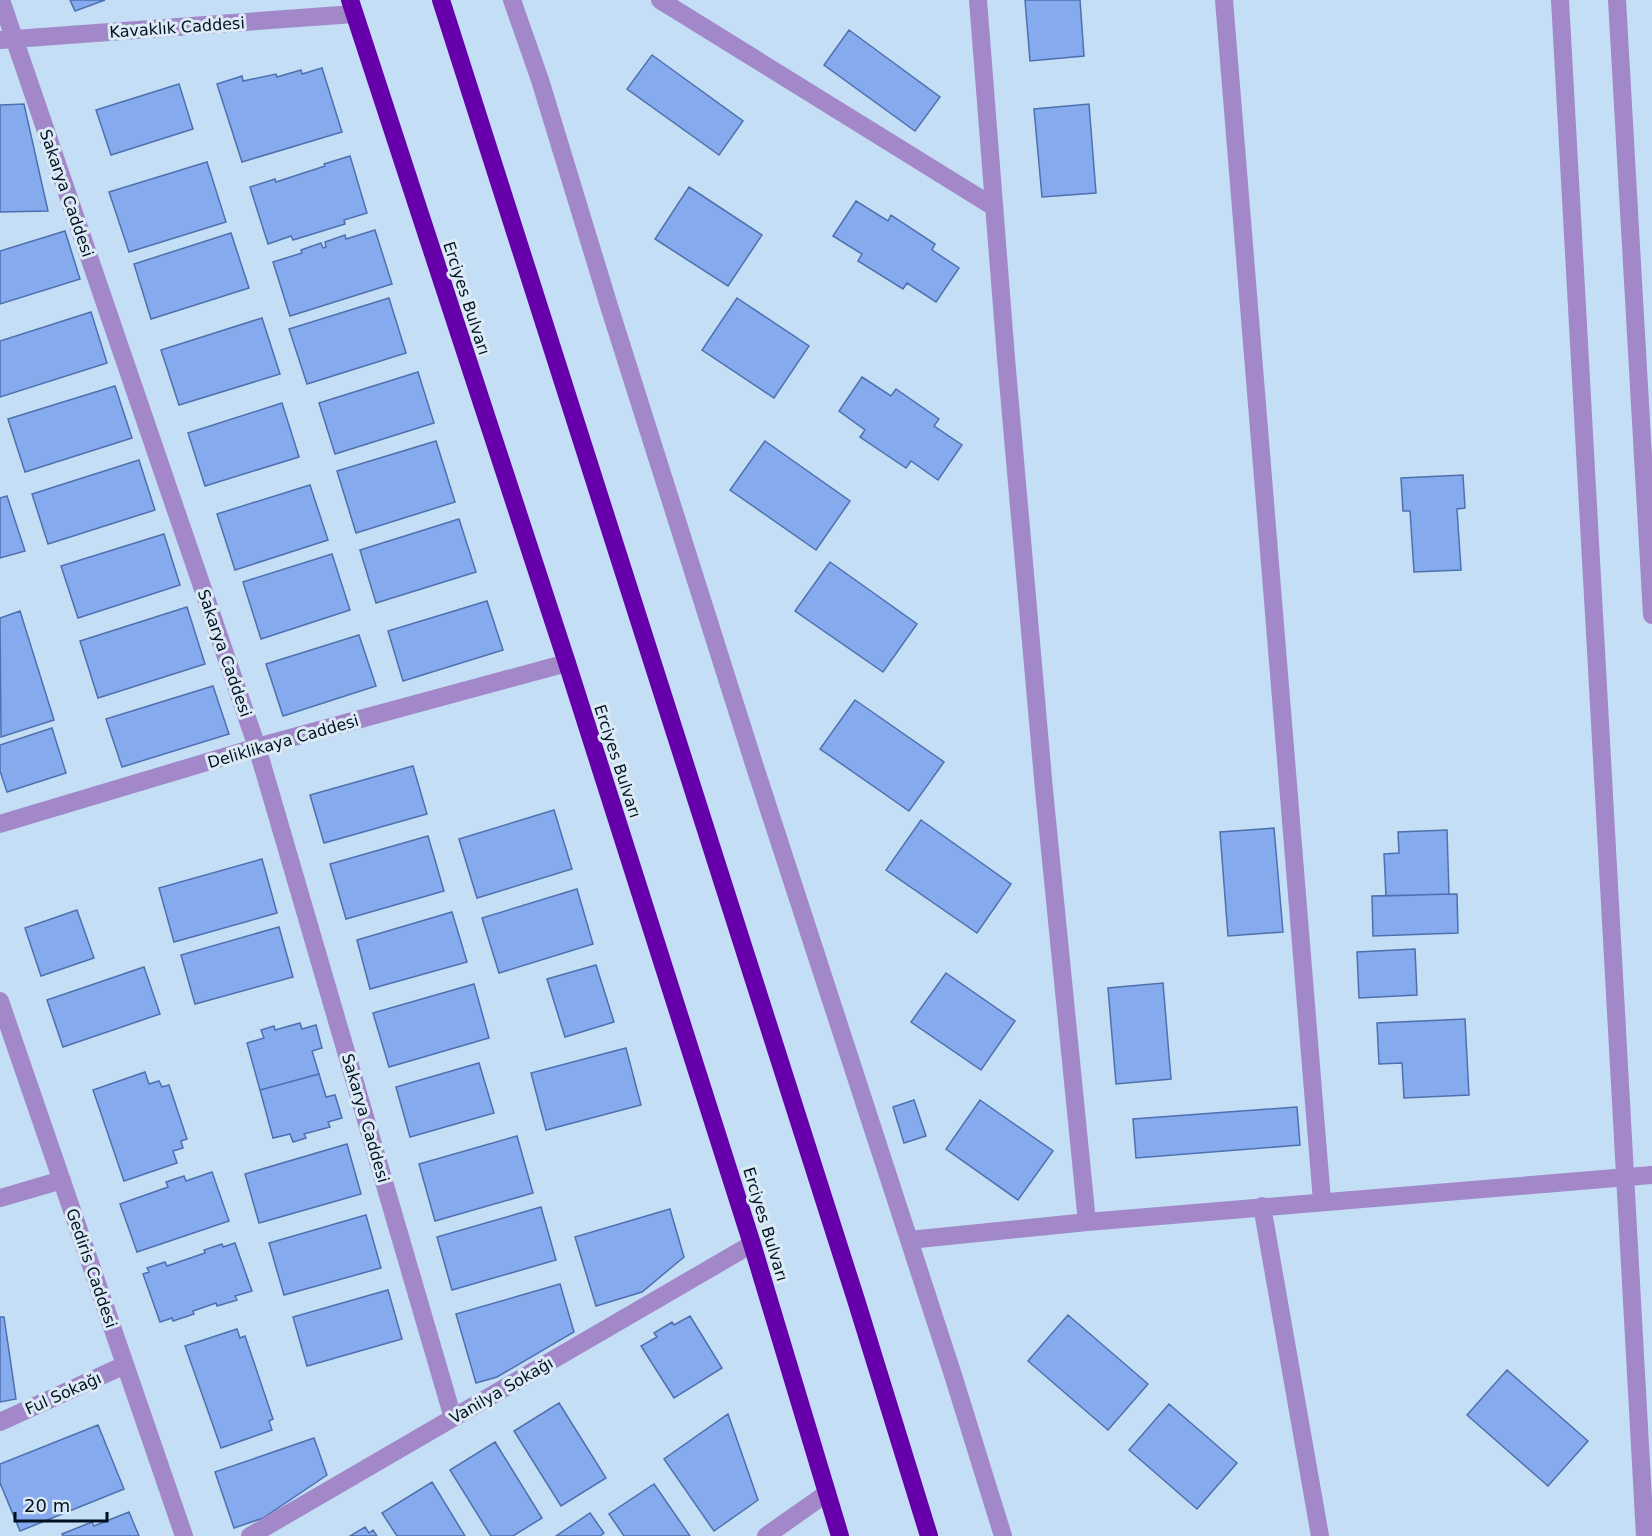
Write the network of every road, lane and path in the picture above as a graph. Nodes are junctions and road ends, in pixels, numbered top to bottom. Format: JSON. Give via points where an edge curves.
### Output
{"nodes":[{"id":1,"x":1,"y":0,"type":"edge"},
{"id":2,"x":441,"y":0,"type":"edge"},
{"id":3,"x":512,"y":0,"type":"edge"},
{"id":4,"x":660,"y":0,"type":"edge"},
{"id":5,"x":978,"y":0,"type":"edge"},
{"id":6,"x":1224,"y":0,"type":"edge"},
{"id":7,"x":1560,"y":0,"type":"edge"},
{"id":8,"x":1617,"y":0,"type":"edge"},
{"id":9,"x":352,"y":7,"type":"edge"},
{"id":10,"x":7,"y":39,"type":"edge"},
{"id":11,"x":994,"y":207,"type":"junction"},
{"id":12,"x":1652,"y":615,"type":"edge"},
{"id":13,"x":567,"y":663,"type":"junction"},
{"id":14,"x":257,"y":747,"type":"junction"},
{"id":15,"x":0,"y":824,"type":"edge"},
{"id":16,"x":0,"y":1000,"type":"edge"},
{"id":17,"x":1652,"y":1175,"type":"edge"},
{"id":18,"x":1623,"y":1177,"type":"junction"},
{"id":19,"x":62,"y":1180,"type":"junction"},
{"id":20,"x":0,"y":1198,"type":"edge"},
{"id":21,"x":1322,"y":1201,"type":"junction"},
{"id":22,"x":1262,"y":1206,"type":"junction"},
{"id":23,"x":1087,"y":1222,"type":"junction"},
{"id":24,"x":909,"y":1240,"type":"junction"},
{"id":25,"x":752,"y":1244,"type":"junction"},
{"id":26,"x":125,"y":1365,"type":"junction"},
{"id":27,"x":453,"y":1418,"type":"junction"},
{"id":28,"x":0,"y":1422,"type":"edge"},
{"id":29,"x":827,"y":1494,"type":"junction"},
{"id":30,"x":184,"y":1536,"type":"edge"},
{"id":31,"x":250,"y":1536,"type":"edge"},
{"id":32,"x":766,"y":1536,"type":"edge"},
{"id":33,"x":840,"y":1536,"type":"edge"},
{"id":34,"x":929,"y":1536,"type":"edge"},
{"id":35,"x":1003,"y":1536,"type":"edge"},
{"id":36,"x":1320,"y":1536,"type":"edge"},
{"id":37,"x":1645,"y":1536,"type":"edge"}],
"edges":[{"from":1,"to":10,"type":"street","name":"Sakarya Caddesi"},
{"from":2,"to":34,"type":"highway"},
{"from":3,"to":24,"type":"street"},
{"from":4,"to":11,"type":"street"},
{"from":5,"to":11,"type":"street"},
{"from":6,"to":21,"type":"street"},
{"from":7,"to":18,"type":"street"},
{"from":8,"to":12,"type":"street"},
{"from":9,"to":10,"type":"street","name":"Kavaklık Caddesi"},
{"from":9,"to":13,"type":"highway","name":"Erciyes Bulvarı"},
{"from":10,"to":14,"type":"street","name":"Sakarya Caddesi"},
{"from":11,"to":23,"type":"street","via":[[1044,790]]},
{"from":13,"to":14,"type":"street","name":"Deliklikaya Caddesi"},
{"from":13,"to":25,"type":"highway","name":"Erciyes Bulvarı"},
{"from":14,"to":15,"type":"street","name":"Deliklikaya Caddesi"},
{"from":14,"to":27,"type":"street","name":"Sakarya Caddesi"},
{"from":16,"to":19,"type":"street","name":"Gediris Caddesi"},
{"from":17,"to":18,"type":"street"},
{"from":18,"to":21,"type":"street"},
{"from":18,"to":37,"type":"street"},
{"from":19,"to":20,"type":"street"},
{"from":19,"to":26,"type":"street","name":"Gediris Caddesi"},
{"from":21,"to":22,"type":"street"},
{"from":22,"to":23,"type":"street"},
{"from":22,"to":36,"type":"street"},
{"from":23,"to":24,"type":"street"},
{"from":24,"to":35,"type":"street"},
{"from":25,"to":27,"type":"street","name":"Vanilya Sokağı"},
{"from":25,"to":29,"type":"highway","name":"Erciyes Bulvarı"},
{"from":26,"to":28,"type":"street","name":"Ful Sokağı"},
{"from":26,"to":30,"type":"street","name":"Gediris Caddesi"},
{"from":27,"to":31,"type":"street","name":"Vanilya Sokağı"},
{"from":29,"to":32,"type":"street"},
{"from":29,"to":33,"type":"highway","name":"Erciyes Bulvarı"}]}
